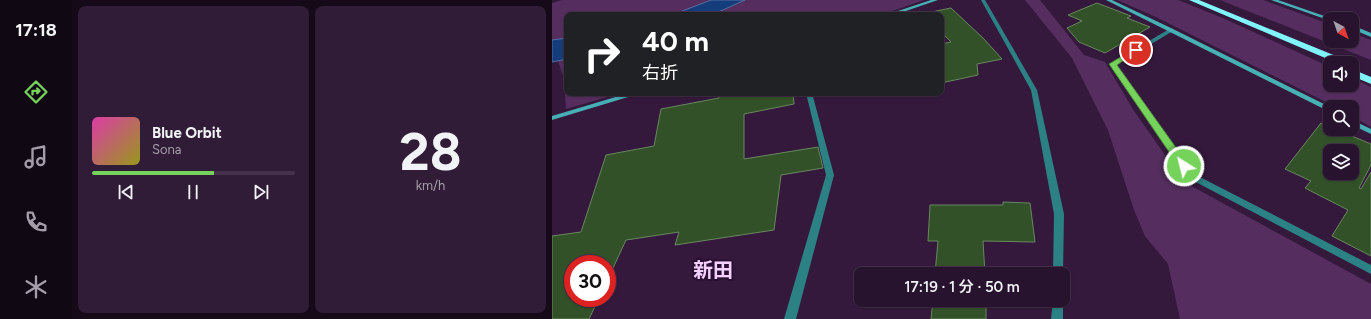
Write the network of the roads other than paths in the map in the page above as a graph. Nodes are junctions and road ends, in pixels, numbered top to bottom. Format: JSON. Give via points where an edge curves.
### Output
{"nodes":[{"id":1,"x":936,"y":0,"type":"edge"},
{"id":2,"x":983,"y":0,"type":"edge"},
{"id":3,"x":1108,"y":0,"type":"edge"},
{"id":4,"x":1193,"y":0,"type":"edge"},
{"id":5,"x":1273,"y":0,"type":"edge"},
{"id":6,"x":898,"y":12,"type":"edge"},
{"id":7,"x":1323,"y":17,"type":"edge"},
{"id":8,"x":1249,"y":23,"type":"junction"},
{"id":9,"x":1171,"y":30,"type":"junction"},
{"id":10,"x":1359,"y":30,"type":"edge"},
{"id":11,"x":1371,"y":34,"type":"edge"},
{"id":12,"x":1328,"y":56,"type":"edge"},
{"id":13,"x":1323,"y":58,"type":"edge"},
{"id":14,"x":1359,"y":69,"type":"edge"},
{"id":15,"x":1371,"y":74,"type":"edge"},
{"id":16,"x":1359,"y":75,"type":"edge"},
{"id":17,"x":1371,"y":81,"type":"edge"},
{"id":18,"x":626,"y":96,"type":"edge"},
{"id":19,"x":810,"y":96,"type":"edge"},
{"id":20,"x":1323,"y":106,"type":"edge"},
{"id":21,"x":552,"y":118,"type":"edge"},
{"id":22,"x":1359,"y":126,"type":"edge"},
{"id":23,"x":1371,"y":132,"type":"edge"},
{"id":24,"x":1058,"y":267,"type":"edge"},
{"id":25,"x":1371,"y":270,"type":"edge"},
{"id":26,"x":1058,"y":307,"type":"edge"},
{"id":27,"x":790,"y":319,"type":"edge"},
{"id":28,"x":1057,"y":319,"type":"edge"}],
"edges":[{"from":1,"to":6,"type":"street"},
{"from":2,"to":24,"type":"street","via":[[1034,90],[1059,214]]},
{"from":3,"to":9,"type":"street"},
{"from":4,"to":8,"type":"highway"},
{"from":5,"to":7,"type":"street"},
{"from":8,"to":12,"type":"highway"},
{"from":8,"to":13,"type":"highway"},
{"from":9,"to":20,"type":"street"},
{"from":9,"to":25,"type":"street","via":[[1113,64],[1191,176]]},
{"from":10,"to":11,"type":"street"},
{"from":14,"to":15,"type":"highway"},
{"from":16,"to":17,"type":"highway"},
{"from":18,"to":21,"type":"street"},
{"from":19,"to":27,"type":"street","via":[[830,175]]},
{"from":22,"to":23,"type":"street"},
{"from":26,"to":28,"type":"street"}]}
